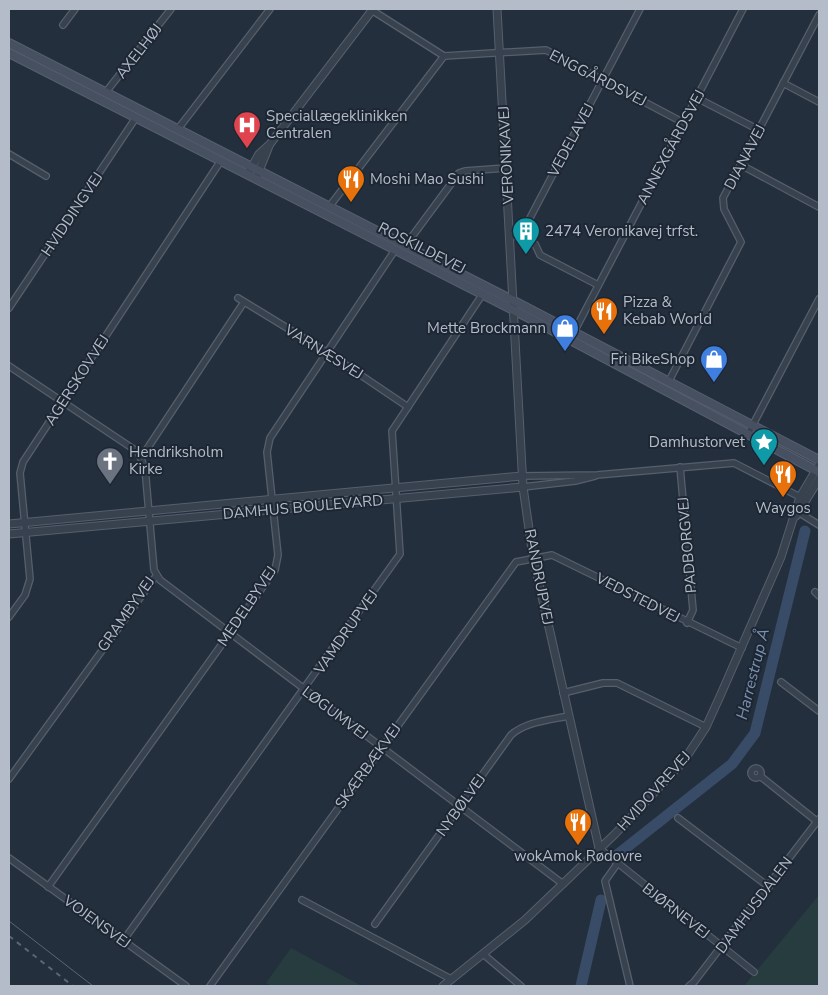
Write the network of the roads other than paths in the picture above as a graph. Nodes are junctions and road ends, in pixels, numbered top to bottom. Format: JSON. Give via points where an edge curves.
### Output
{"nodes":[{"id":1,"x":75,"y":9,"type":"edge"},
{"id":2,"x":171,"y":9,"type":"edge"},
{"id":3,"x":270,"y":9,"type":"edge"},
{"id":4,"x":372,"y":9,"type":"edge"},
{"id":5,"x":497,"y":9,"type":"edge"},
{"id":6,"x":640,"y":9,"type":"edge"},
{"id":7,"x":743,"y":9,"type":"edge"},
{"id":8,"x":819,"y":15,"type":"edge"},
{"id":9,"x":63,"y":25,"type":"dead end"},
{"id":10,"x":9,"y":43,"type":"edge"},
{"id":11,"x":500,"y":53,"type":"junction"},
{"id":12,"x":9,"y":54,"type":"edge"},
{"id":13,"x":444,"y":56,"type":"junction"},
{"id":14,"x":603,"y":80,"type":"junction"},
{"id":15,"x":783,"y":84,"type":"junction"},
{"id":16,"x":106,"y":92,"type":"junction"},
{"id":17,"x":697,"y":98,"type":"junction"},
{"id":18,"x":819,"y":102,"type":"edge"},
{"id":19,"x":135,"y":119,"type":"junction"},
{"id":20,"x":684,"y":122,"type":"junction"},
{"id":21,"x":178,"y":129,"type":"junction"},
{"id":22,"x":759,"y":130,"type":"junction"},
{"id":23,"x":9,"y":154,"type":"edge"},
{"id":24,"x":220,"y":162,"type":"junction"},
{"id":25,"x":741,"y":166,"type":"junction"},
{"id":26,"x":255,"y":168,"type":"junction"},
{"id":27,"x":506,"y":168,"type":"junction"},
{"id":28,"x":46,"y":176,"type":"dead end"},
{"id":29,"x":247,"y":176,"type":"junction"},
{"id":30,"x":255,"y":180,"type":"junction"},
{"id":31,"x":329,"y":207,"type":"junction"},
{"id":32,"x":819,"y":207,"type":"edge"},
{"id":33,"x":521,"y":236,"type":"junction"},
{"id":34,"x":510,"y":237,"type":"junction"},
{"id":35,"x":405,"y":246,"type":"junction"},
{"id":36,"x":396,"y":250,"type":"junction"},
{"id":37,"x":598,"y":285,"type":"junction"},
{"id":38,"x":482,"y":295,"type":"junction"},
{"id":39,"x":819,"y":298,"type":"edge"},
{"id":40,"x":514,"y":301,"type":"junction"},
{"id":41,"x":9,"y":308,"type":"edge"},
{"id":42,"x":515,"y":311,"type":"junction"},
{"id":43,"x":574,"y":332,"type":"junction"},
{"id":44,"x":328,"y":353,"type":"junction"},
{"id":45,"x":9,"y":366,"type":"edge"},
{"id":46,"x":670,"y":381,"type":"junction"},
{"id":47,"x":63,"y":403,"type":"junction"},
{"id":48,"x":408,"y":407,"type":"junction"},
{"id":49,"x":753,"y":425,"type":"junction"},
{"id":50,"x":748,"y":434,"type":"junction"},
{"id":51,"x":141,"y":458,"type":"junction"},
{"id":52,"x":819,"y":460,"type":"edge"},
{"id":53,"x":680,"y":467,"type":"junction"},
{"id":54,"x":818,"y":469,"type":"edge"},
{"id":55,"x":597,"y":475,"type":"junction"},
{"id":56,"x":522,"y":476,"type":"junction"},
{"id":57,"x":819,"y":479,"type":"edge"},
{"id":58,"x":523,"y":487,"type":"junction"},
{"id":59,"x":398,"y":488,"type":"junction"},
{"id":60,"x":800,"y":496,"type":"junction"},
{"id":61,"x":397,"y":498,"type":"junction"},
{"id":62,"x":272,"y":499,"type":"junction"},
{"id":63,"x":273,"y":509,"type":"junction"},
{"id":64,"x":148,"y":510,"type":"junction"},
{"id":65,"x":797,"y":511,"type":"junction"},
{"id":66,"x":150,"y":520,"type":"junction"},
{"id":67,"x":25,"y":522,"type":"junction"},
{"id":68,"x":9,"y":524,"type":"edge"},
{"id":69,"x":819,"y":525,"type":"edge"},
{"id":70,"x":26,"y":532,"type":"junction"},
{"id":71,"x":9,"y":534,"type":"edge"},
{"id":72,"x":533,"y":557,"type":"junction"},
{"id":73,"x":156,"y":576,"type":"junction"},
{"id":74,"x":9,"y":618,"type":"edge"},
{"id":75,"x":687,"y":623,"type":"junction"},
{"id":76,"x":230,"y":633,"type":"junction"},
{"id":77,"x":742,"y":648,"type":"junction"},
{"id":78,"x":781,"y":682,"type":"dead end"},
{"id":79,"x":305,"y":690,"type":"junction"},
{"id":80,"x":563,"y":693,"type":"junction"},
{"id":81,"x":819,"y":711,"type":"edge"},
{"id":82,"x":568,"y":716,"type":"junction"},
{"id":83,"x":706,"y":727,"type":"junction"},
{"id":84,"x":381,"y":747,"type":"junction"},
{"id":85,"x":760,"y":776,"type":"dead end"},
{"id":86,"x":9,"y":779,"type":"edge"},
{"id":87,"x":460,"y":806,"type":"junction"},
{"id":88,"x":678,"y":818,"type":"dead end"},
{"id":89,"x":819,"y":821,"type":"edge"},
{"id":90,"x":600,"y":848,"type":"junction"},
{"id":91,"x":9,"y":858,"type":"edge"},
{"id":92,"x":616,"y":864,"type":"junction"},
{"id":93,"x":563,"y":884,"type":"junction"},
{"id":94,"x":48,"y":887,"type":"junction"},
{"id":95,"x":769,"y":887,"type":"junction"},
{"id":96,"x":302,"y":900,"type":"dead end"},
{"id":97,"x":375,"y":924,"type":"dead end"},
{"id":98,"x":123,"y":941,"type":"junction"},
{"id":99,"x":722,"y":947,"type":"junction"},
{"id":100,"x":483,"y":954,"type":"junction"},
{"id":101,"x":754,"y":972,"type":"dead end"},
{"id":102,"x":451,"y":980,"type":"junction"},
{"id":103,"x":186,"y":986,"type":"edge"},
{"id":104,"x":210,"y":986,"type":"edge"},
{"id":105,"x":443,"y":986,"type":"edge"},
{"id":106,"x":520,"y":986,"type":"edge"},
{"id":107,"x":630,"y":986,"type":"edge"},
{"id":108,"x":689,"y":986,"type":"edge"}],
"edges":[{"from":1,"to":9,"type":"street"},
{"from":2,"to":16,"type":"street","name":"AXELHØJ"},
{"from":3,"to":21,"type":"street"},
{"from":4,"to":13,"type":"street"},
{"from":4,"to":26,"type":"street","via":[[270,144],[259,154]]},
{"from":5,"to":11,"type":"street","name":"VERONIKAVEJ"},
{"from":6,"to":14,"type":"street","name":"VEDELAVEJ"},
{"from":7,"to":17,"type":"street","name":"ANNEXGÅRDSVEJ"},
{"from":8,"to":15,"type":"street","name":"DIANAVEJ"},
{"from":10,"to":16,"type":"main road","name":"ROSKILDEVEJ"},
{"from":11,"to":13,"type":"street","name":"ENGGÅRDSVEJ"},
{"from":11,"to":14,"type":"street","name":"ENGGÅRDSVEJ","via":[[546,50]]},
{"from":11,"to":27,"type":"street","name":"VERONIKAVEJ"},
{"from":12,"to":19,"type":"main road","name":"ROSKILDEVEJ"},
{"from":13,"to":31,"type":"street"},
{"from":14,"to":20,"type":"street","name":"ENGGÅRDSVEJ"},
{"from":14,"to":33,"type":"street","name":"VEDELAVEJ"},
{"from":15,"to":18,"type":"street"},
{"from":15,"to":22,"type":"street","name":"DIANAVEJ"},
{"from":16,"to":21,"type":"main road","name":"ROSKILDEVEJ"},
{"from":17,"to":20,"type":"street","name":"ANNEXGÅRDSVEJ"},
{"from":17,"to":22,"type":"street"},
{"from":19,"to":24,"type":"main road","name":"ROSKILDEVEJ"},
{"from":19,"to":41,"type":"street","name":"HVIDDINGVEJ"},
{"from":20,"to":37,"type":"street","name":"ANNEXGÅRDSVEJ"},
{"from":21,"to":26,"type":"main road","name":"ROSKILDEVEJ"},
{"from":22,"to":25,"type":"street","name":"DIANAVEJ"},
{"from":23,"to":28,"type":"street"},
{"from":24,"to":29,"type":"main road","name":"ROSKILDEVEJ"},
{"from":24,"to":47,"type":"street","name":"AGERSKOVVEJ"},
{"from":25,"to":32,"type":"street"},
{"from":25,"to":46,"type":"street","name":"DIANAVEJ","via":[[722,204],[739,236],[739,247]]},
{"from":26,"to":29,"type":"street"},
{"from":26,"to":30,"type":"street"},
{"from":26,"to":31,"type":"main road","name":"ROSKILDEVEJ"},
{"from":27,"to":34,"type":"street","name":"VERONIKAVEJ"},
{"from":27,"to":35,"type":"street","via":[[459,173]]},
{"from":29,"to":30,"type":"main road","name":"ROSKILDEVEJ"},
{"from":30,"to":36,"type":"main road","name":"ROSKILDEVEJ"},
{"from":31,"to":35,"type":"main road","name":"ROSKILDEVEJ"},
{"from":33,"to":34,"type":"street"},
{"from":33,"to":37,"type":"street","via":[[535,244],[540,255]]},
{"from":34,"to":40,"type":"street","name":"VERONIKAVEJ"},
{"from":35,"to":40,"type":"main road","name":"ROSKILDEVEJ"},
{"from":36,"to":38,"type":"main road","name":"ROSKILDEVEJ"},
{"from":36,"to":44,"type":"street","name":"MEDELBYVEJ"},
{"from":37,"to":43,"type":"street","name":"ANNEXGÅRDSVEJ"},
{"from":38,"to":42,"type":"main road","name":"ROSKILDEVEJ"},
{"from":38,"to":48,"type":"street","name":"VAMDRUPVEJ"},
{"from":39,"to":49,"type":"street"},
{"from":40,"to":42,"type":"street","name":"RANDRUPVEJ"},
{"from":40,"to":43,"type":"main road","name":"ROSKILDEVEJ"},
{"from":42,"to":50,"type":"main road","name":"ROSKILDEVEJ"},
{"from":42,"to":56,"type":"street","name":"RANDRUPVEJ"},
{"from":43,"to":46,"type":"main road","name":"ROSKILDEVEJ"},
{"from":44,"to":48,"type":"street","name":"VARNÆSVEJ"},
{"from":44,"to":51,"type":"street","name":"VARNÆSVEJ","via":[[241,300]]},
{"from":44,"to":62,"type":"street","name":"MEDELBYVEJ","via":[[270,438],[267,452]]},
{"from":45,"to":47,"type":"street"},
{"from":46,"to":49,"type":"main road","name":"ROSKILDEVEJ"},
{"from":47,"to":51,"type":"street","via":[[133,448]]},
{"from":47,"to":67,"type":"street","name":"AGERSKOVVEJ","via":[[21,466]]},
{"from":48,"to":59,"type":"street","name":"VAMDRUPVEJ","via":[[392,433]]},
{"from":49,"to":50,"type":"street"},
{"from":49,"to":52,"type":"main road","name":"ROSKILDEVEJ"},
{"from":50,"to":54,"type":"main road","name":"ROSKILDEVEJ"},
{"from":51,"to":64,"type":"street","name":"GRAMBYVEJ"},
{"from":53,"to":55,"type":"street","name":"DAMHUS BOULEVARD"},
{"from":53,"to":60,"type":"street","name":"DAMHUS BOULEVARD","via":[[734,463]]},
{"from":53,"to":75,"type":"street","name":"PADBORGVEJ","via":[[693,610]]},
{"from":54,"to":60,"type":"street","name":"HVIDOVREVEJ"},
{"from":55,"to":56,"type":"street","name":"DAMHUS BOULEVARD"},
{"from":55,"to":58,"type":"street","name":"DAMHUS BOULEVARD"},
{"from":56,"to":58,"type":"street","name":"RANDRUPVEJ"},
{"from":56,"to":59,"type":"street","name":"DAMHUS BOULEVARD"},
{"from":57,"to":65,"type":"street","name":"HVIDOVREVEJ"},
{"from":58,"to":61,"type":"street","name":"DAMHUS BOULEVARD"},
{"from":58,"to":72,"type":"street","name":"RANDRUPVEJ"},
{"from":59,"to":61,"type":"street","name":"VAMDRUPVEJ"},
{"from":59,"to":62,"type":"street","name":"DAMHUS BOULEVARD"},
{"from":60,"to":65,"type":"street","name":"HVIDOVREVEJ"},
{"from":61,"to":63,"type":"street","name":"DAMHUS BOULEVARD"},
{"from":61,"to":79,"type":"street","name":"VAMDRUPVEJ","via":[[400,554]]},
{"from":62,"to":63,"type":"street","name":"MEDELBYVEJ"},
{"from":62,"to":64,"type":"street","name":"DAMHUS BOULEVARD"},
{"from":63,"to":66,"type":"street","name":"DAMHUS BOULEVARD"},
{"from":63,"to":76,"type":"street","name":"MEDELBYVEJ","via":[[277,565]]},
{"from":64,"to":66,"type":"street","name":"GRAMBYVEJ"},
{"from":64,"to":67,"type":"street","name":"DAMHUS BOULEVARD"},
{"from":65,"to":69,"type":"street"},
{"from":65,"to":77,"type":"street","name":"HVIDOVREVEJ"},
{"from":66,"to":70,"type":"street","name":"DAMHUS BOULEVARD"},
{"from":66,"to":73,"type":"street","name":"GRAMBYVEJ"},
{"from":67,"to":68,"type":"street","name":"DAMHUS BOULEVARD"},
{"from":67,"to":70,"type":"street","name":"AGERSKOVVEJ"},
{"from":70,"to":71,"type":"street","name":"DAMHUS BOULEVARD"},
{"from":70,"to":74,"type":"street","name":"AGERSKOVVEJ","via":[[29,587]]},
{"from":72,"to":75,"type":"street","name":"VEDSTEDVEJ","via":[[552,555]]},
{"from":72,"to":80,"type":"street","name":"RANDRUPVEJ"},
{"from":72,"to":84,"type":"street","name":"SKÆRBÆKVEJ","via":[[513,564]]},
{"from":73,"to":76,"type":"street","name":"LØGUMVEJ"},
{"from":73,"to":86,"type":"street","name":"GRAMBYVEJ"},
{"from":75,"to":77,"type":"street","name":"VEDSTEDVEJ"},
{"from":76,"to":79,"type":"street","name":"LØGUMVEJ"},
{"from":76,"to":94,"type":"street","name":"MEDELBYVEJ"},
{"from":77,"to":83,"type":"street","name":"HVIDOVREVEJ"},
{"from":78,"to":81,"type":"street"},
{"from":79,"to":84,"type":"street","name":"LØGUMVEJ"},
{"from":79,"to":98,"type":"street","name":"VAMDRUPVEJ"},
{"from":80,"to":82,"type":"street","name":"RANDRUPVEJ"},
{"from":80,"to":83,"type":"street","via":[[603,683],[617,683]]},
{"from":82,"to":87,"type":"street","name":"NYBØLVEJ","via":[[517,729]]},
{"from":82,"to":90,"type":"street","name":"RANDRUPVEJ"},
{"from":83,"to":90,"type":"street","name":"HVIDOVREVEJ","via":[[664,785]]},
{"from":84,"to":87,"type":"street","name":"LØGUMVEJ"},
{"from":84,"to":104,"type":"street","name":"SKÆRBÆKVEJ"},
{"from":85,"to":89,"type":"street","name":"DAMHUSDALEN"},
{"from":87,"to":93,"type":"street","name":"LØGUMVEJ"},
{"from":87,"to":97,"type":"street","name":"NYBØLVEJ"},
{"from":88,"to":95,"type":"street"},
{"from":89,"to":95,"type":"street","name":"DAMHUSDALEN"},
{"from":90,"to":92,"type":"street","name":"BJØRNEVEJ"},
{"from":90,"to":93,"type":"street","name":"HVIDOVREVEJ"},
{"from":91,"to":94,"type":"street","name":"VOJENSVEJ"},
{"from":92,"to":99,"type":"street","name":"BJØRNEVEJ"},
{"from":92,"to":107,"type":"street","via":[[605,882]]},
{"from":93,"to":100,"type":"street","name":"HVIDOVREVEJ"},
{"from":94,"to":98,"type":"street","name":"VOJENSVEJ"},
{"from":95,"to":99,"type":"street","name":"DAMHUSDALEN"},
{"from":96,"to":102,"type":"street"},
{"from":98,"to":103,"type":"street","name":"VOJENSVEJ"},
{"from":99,"to":101,"type":"street","name":"BJØRNEVEJ"},
{"from":99,"to":108,"type":"street","name":"DAMHUSDALEN"},
{"from":100,"to":102,"type":"street","name":"HVIDOVREVEJ"},
{"from":100,"to":106,"type":"street"},
{"from":102,"to":105,"type":"street","name":"HVIDOVREVEJ"}]}
